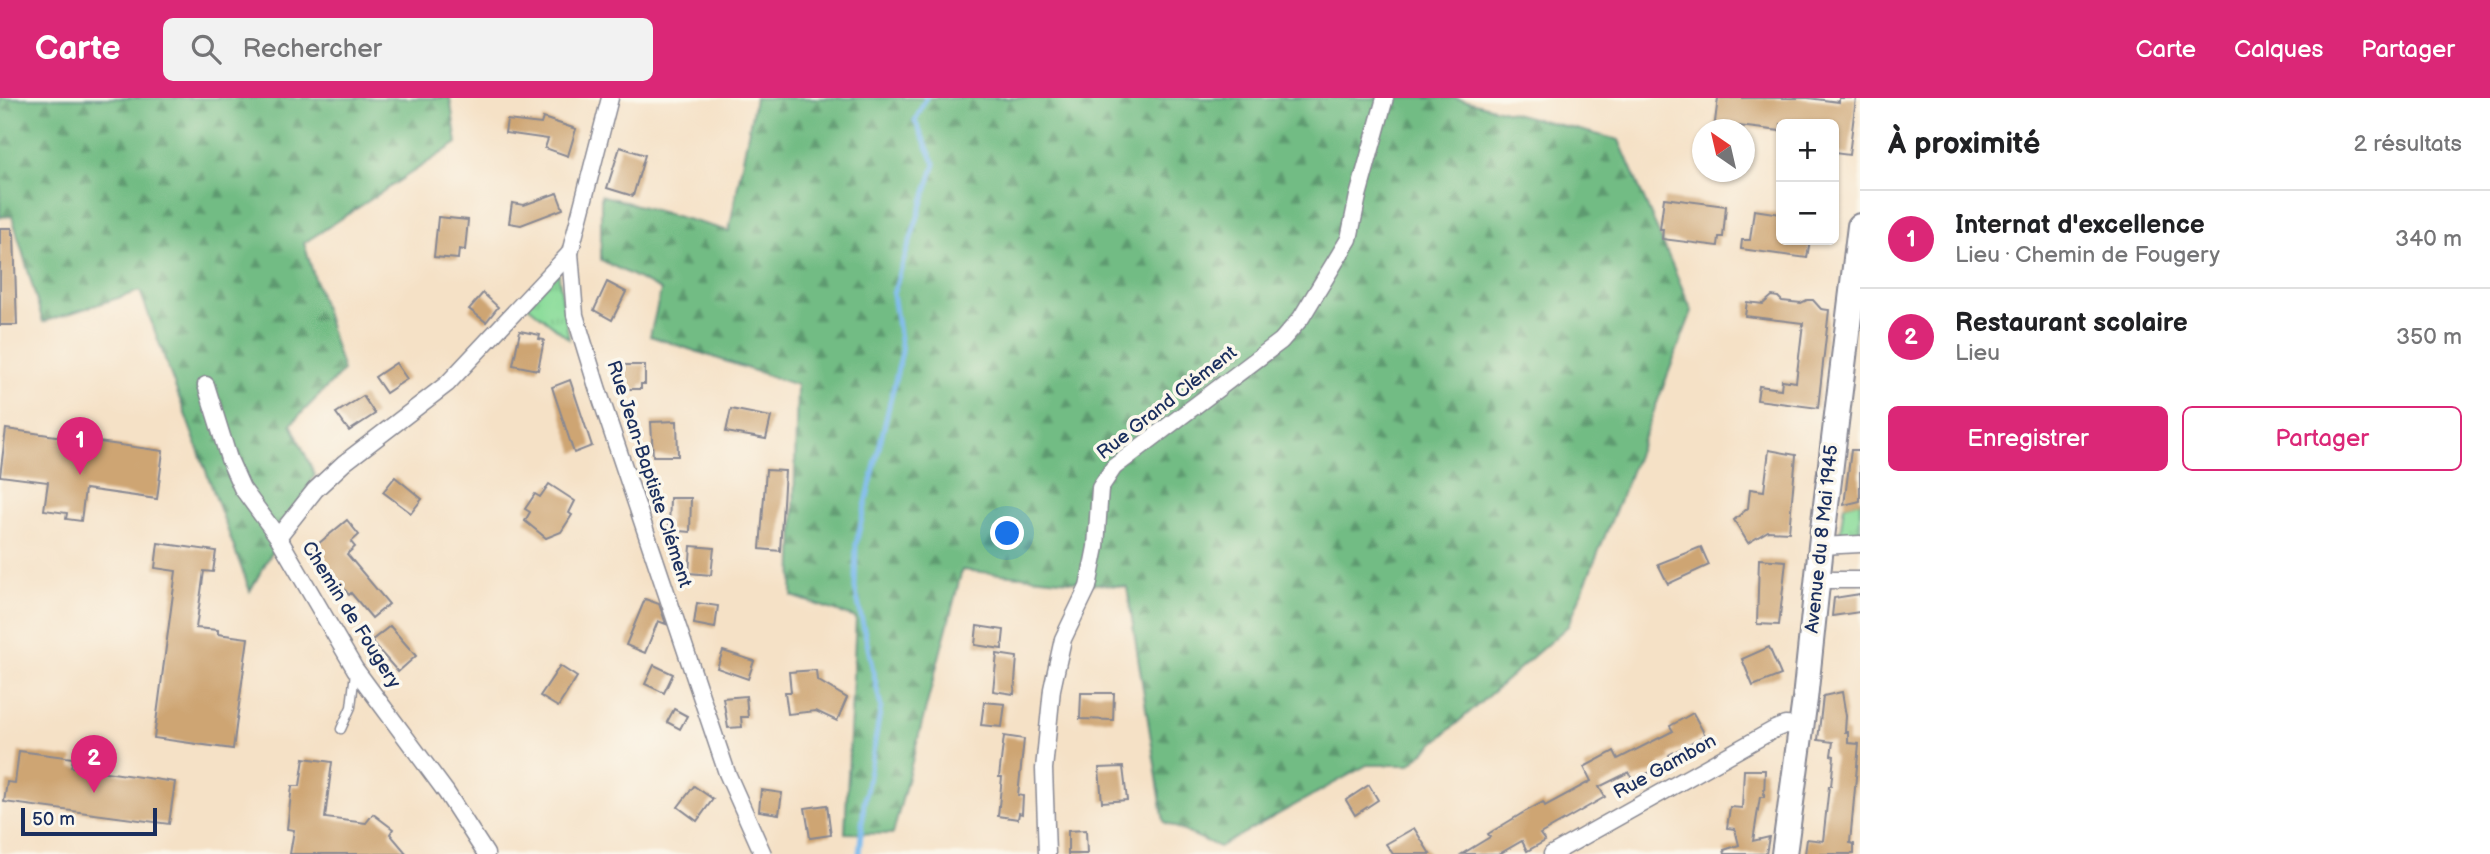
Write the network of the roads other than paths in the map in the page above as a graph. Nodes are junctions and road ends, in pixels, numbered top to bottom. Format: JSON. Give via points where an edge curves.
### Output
{"nodes":[{"id":1,"x":610,"y":98,"type":"edge"},
{"id":2,"x":1385,"y":98,"type":"edge"},
{"id":3,"x":1860,"y":226,"type":"edge"},
{"id":4,"x":570,"y":253,"type":"junction"},
{"id":5,"x":206,"y":385,"type":"dead end"},
{"id":6,"x":278,"y":537,"type":"junction"},
{"id":7,"x":1860,"y":544,"type":"edge"},
{"id":8,"x":1821,"y":546,"type":"junction"},
{"id":9,"x":1817,"y":580,"type":"junction"},
{"id":10,"x":1860,"y":580,"type":"edge"},
{"id":11,"x":355,"y":669,"type":"junction"},
{"id":12,"x":1801,"y":726,"type":"junction"},
{"id":13,"x":341,"y":729,"type":"dead end"},
{"id":14,"x":486,"y":854,"type":"edge"},
{"id":15,"x":763,"y":854,"type":"edge"},
{"id":16,"x":1047,"y":854,"type":"edge"},
{"id":17,"x":1552,"y":854,"type":"edge"},
{"id":18,"x":1784,"y":854,"type":"edge"}],
"edges":[{"from":1,"to":4,"type":"street","name":"Rue Jean-Baptiste Clément"},
{"from":2,"to":16,"type":"street","name":"Rue Grand Clément","via":[[1349,239],[1301,318],[1281,341],[1114,467],[1100,488],[1088,587],[1063,639],[1052,689],[1044,769]]},
{"from":3,"to":8,"type":"main road","name":"Avenue du 8 Mai 1945"},
{"from":4,"to":6,"type":"street","via":[[447,384],[344,463],[315,490]]},
{"from":4,"to":15,"type":"street","name":"Rue Jean-Baptiste Clément","via":[[575,314],[597,387],[727,773]]},
{"from":5,"to":6,"type":"street","name":"Chemin de Fougery","via":[[242,488]]},
{"from":6,"to":11,"type":"street","name":"Chemin de Fougery"},
{"from":7,"to":8,"type":"street"},
{"from":8,"to":9,"type":"main road","name":"Avenue du 8 Mai 1945"},
{"from":9,"to":10,"type":"street"},
{"from":9,"to":12,"type":"main road","name":"Avenue du 8 Mai 1945"},
{"from":11,"to":13,"type":"lane","via":[[351,707]]},
{"from":11,"to":14,"type":"street","name":"Chemin de Fougery"},
{"from":12,"to":17,"type":"street","name":"Rue Gambon","via":[[1775,729]]},
{"from":12,"to":18,"type":"main road","name":"Avenue du 8 Mai 1945"}]}
